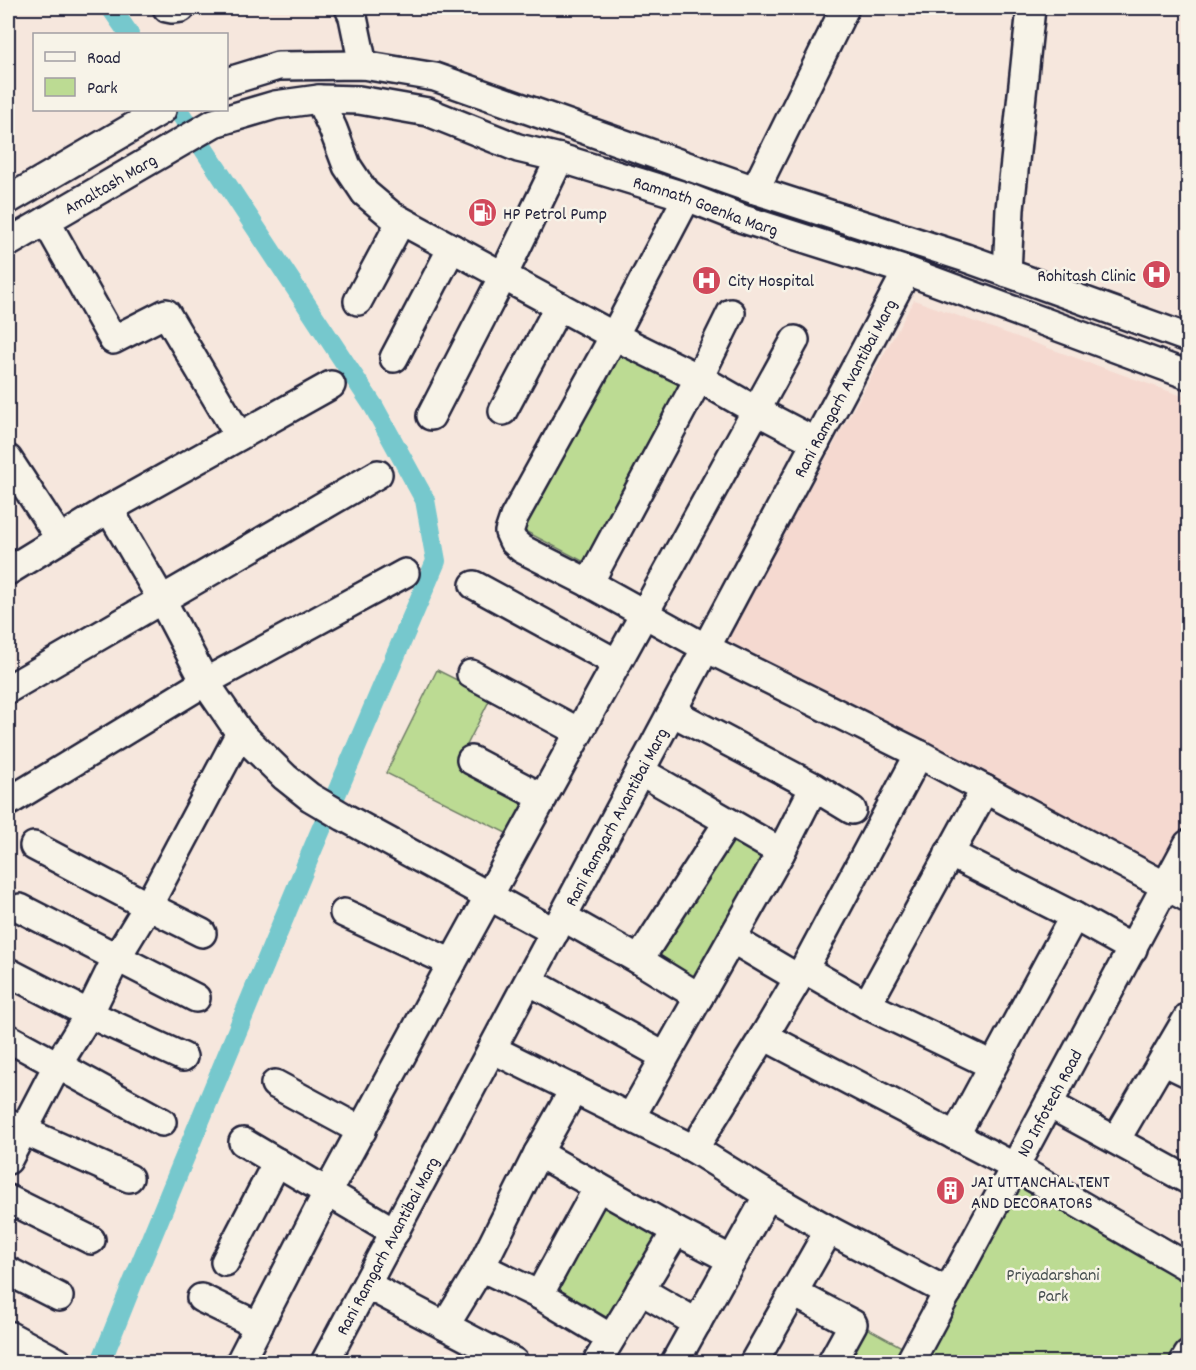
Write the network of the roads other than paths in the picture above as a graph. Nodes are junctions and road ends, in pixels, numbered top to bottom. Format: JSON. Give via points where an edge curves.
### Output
{"nodes":[{"id":1,"x":167,"y":8,"type":"edge"},
{"id":2,"x":181,"y":8,"type":"edge"},
{"id":3,"x":349,"y":8,"type":"edge"},
{"id":4,"x":844,"y":8,"type":"edge"},
{"id":5,"x":1030,"y":8,"type":"edge"},
{"id":6,"x":363,"y":65,"type":"junction"},
{"id":7,"x":228,"y":81,"type":"edge"},
{"id":8,"x":319,"y":99,"type":"junction"},
{"id":9,"x":530,"y":111,"type":"junction"},
{"id":10,"x":154,"y":113,"type":"edge"},
{"id":11,"x":214,"y":123,"type":"joint"},
{"id":12,"x":518,"y":148,"type":"junction"},
{"id":13,"x":560,"y":158,"type":"junction"},
{"id":14,"x":755,"y":190,"type":"junction"},
{"id":15,"x":687,"y":197,"type":"junction"},
{"id":16,"x":8,"y":200,"type":"edge"},
{"id":17,"x":46,"y":221,"type":"junction"},
{"id":18,"x":401,"y":221,"type":"junction"},
{"id":19,"x":8,"y":243,"type":"edge"},
{"id":20,"x":452,"y":248,"type":"junction"},
{"id":21,"x":907,"y":271,"type":"junction"},
{"id":22,"x":1007,"y":273,"type":"junction"},
{"id":23,"x":503,"y":276,"type":"junction"},
{"id":24,"x":358,"y":301,"type":"dead end"},
{"id":25,"x":559,"y":306,"type":"junction"},
{"id":26,"x":731,"y":313,"type":"dead end"},
{"id":27,"x":614,"y":336,"type":"junction"},
{"id":28,"x":1188,"y":338,"type":"edge"},
{"id":29,"x":795,"y":340,"type":"dead end"},
{"id":30,"x":394,"y":358,"type":"dead end"},
{"id":31,"x":1188,"y":375,"type":"edge"},
{"id":32,"x":699,"y":378,"type":"junction"},
{"id":33,"x":331,"y":385,"type":"dead end"},
{"id":34,"x":755,"y":410,"type":"junction"},
{"id":35,"x":503,"y":411,"type":"dead end"},
{"id":36,"x":431,"y":416,"type":"dead end"},
{"id":37,"x":238,"y":436,"type":"junction"},
{"id":38,"x":816,"y":442,"type":"junction"},
{"id":39,"x":8,"y":459,"type":"edge"},
{"id":40,"x":378,"y":474,"type":"dead end"},
{"id":41,"x":109,"y":509,"type":"junction"},
{"id":42,"x":60,"y":539,"type":"junction"},
{"id":43,"x":8,"y":571,"type":"edge"},
{"id":44,"x":405,"y":573,"type":"dead end"},
{"id":45,"x":589,"y":583,"type":"junction"},
{"id":46,"x":474,"y":585,"type":"dead end"},
{"id":47,"x":162,"y":600,"type":"junction"},
{"id":48,"x":644,"y":613,"type":"junction"},
{"id":49,"x":706,"y":648,"type":"junction"},
{"id":50,"x":617,"y":663,"type":"junction"},
{"id":51,"x":471,"y":674,"type":"dead end"},
{"id":52,"x":204,"y":682,"type":"junction"},
{"id":53,"x":8,"y":689,"type":"edge"},
{"id":54,"x":672,"y":712,"type":"junction"},
{"id":55,"x":579,"y":732,"type":"junction"},
{"id":56,"x":240,"y":733,"type":"junction"},
{"id":57,"x":919,"y":754,"type":"junction"},
{"id":58,"x":471,"y":760,"type":"dead end"},
{"id":59,"x":640,"y":771,"type":"junction"},
{"id":60,"x":814,"y":787,"type":"junction"},
{"id":61,"x":985,"y":789,"type":"junction"},
{"id":62,"x":543,"y":798,"type":"junction"},
{"id":63,"x":8,"y":802,"type":"edge"},
{"id":64,"x":852,"y":810,"type":"dead end"},
{"id":65,"x":728,"y":822,"type":"junction"},
{"id":66,"x":1188,"y":844,"type":"edge"},
{"id":67,"x":34,"y":846,"type":"dead end"},
{"id":68,"x":781,"y":852,"type":"junction"},
{"id":69,"x":950,"y":853,"type":"junction"},
{"id":70,"x":1177,"y":892,"type":"edge"},
{"id":71,"x":489,"y":897,"type":"junction"},
{"id":72,"x":148,"y":906,"type":"junction"},
{"id":73,"x":20,"y":908,"type":"dead end"},
{"id":74,"x":344,"y":913,"type":"dead end"},
{"id":75,"x":1074,"y":916,"type":"junction"},
{"id":76,"x":559,"y":925,"type":"junction"},
{"id":77,"x":202,"y":933,"type":"dead end"},
{"id":78,"x":732,"y":939,"type":"junction"},
{"id":79,"x":1133,"y":949,"type":"junction"},
{"id":80,"x":117,"y":957,"type":"junction"},
{"id":81,"x":639,"y":960,"type":"junction"},
{"id":82,"x":452,"y":963,"type":"junction"},
{"id":83,"x":8,"y":972,"type":"edge"},
{"id":84,"x":801,"y":973,"type":"junction"},
{"id":85,"x":529,"y":981,"type":"junction"},
{"id":86,"x":699,"y":997,"type":"junction"},
{"id":87,"x":196,"y":998,"type":"dead end"},
{"id":88,"x":867,"y":1005,"type":"junction"},
{"id":89,"x":88,"y":1014,"type":"junction"},
{"id":90,"x":1188,"y":1017,"type":"edge"},
{"id":91,"x":764,"y":1036,"type":"junction"},
{"id":92,"x":8,"y":1038,"type":"edge"},
{"id":93,"x":492,"y":1049,"type":"junction"},
{"id":94,"x":664,"y":1056,"type":"junction"},
{"id":95,"x":183,"y":1057,"type":"dead end"},
{"id":96,"x":1163,"y":1061,"type":"junction"},
{"id":97,"x":992,"y":1065,"type":"junction"},
{"id":98,"x":57,"y":1066,"type":"junction"},
{"id":99,"x":1188,"y":1073,"type":"edge"},
{"id":100,"x":275,"y":1084,"type":"dead end"},
{"id":101,"x":574,"y":1089,"type":"junction"},
{"id":102,"x":1049,"y":1104,"type":"junction"},
{"id":103,"x":631,"y":1117,"type":"junction"},
{"id":104,"x":162,"y":1122,"type":"dead end"},
{"id":105,"x":16,"y":1127,"type":"edge"},
{"id":106,"x":362,"y":1131,"type":"junction"},
{"id":107,"x":955,"y":1136,"type":"junction"},
{"id":108,"x":1116,"y":1140,"type":"junction"},
{"id":109,"x":243,"y":1142,"type":"dead end"},
{"id":110,"x":694,"y":1149,"type":"junction"},
{"id":111,"x":538,"y":1153,"type":"junction"},
{"id":112,"x":8,"y":1160,"type":"edge"},
{"id":113,"x":277,"y":1162,"type":"junction"},
{"id":114,"x":1015,"y":1167,"type":"junction"},
{"id":115,"x":129,"y":1178,"type":"dead end"},
{"id":116,"x":1188,"y":1180,"type":"edge"},
{"id":117,"x":598,"y":1187,"type":"junction"},
{"id":118,"x":327,"y":1193,"type":"junction"},
{"id":119,"x":768,"y":1195,"type":"junction"},
{"id":120,"x":8,"y":1199,"type":"edge"},
{"id":121,"x":829,"y":1230,"type":"junction"},
{"id":122,"x":676,"y":1231,"type":"junction"},
{"id":123,"x":395,"y":1232,"type":"junction"},
{"id":124,"x":91,"y":1240,"type":"dead end"},
{"id":125,"x":732,"y":1260,"type":"junction"},
{"id":126,"x":225,"y":1262,"type":"dead end"},
{"id":127,"x":481,"y":1267,"type":"junction"},
{"id":128,"x":1188,"y":1267,"type":"edge"},
{"id":129,"x":8,"y":1270,"type":"edge"},
{"id":130,"x":367,"y":1285,"type":"junction"},
{"id":131,"x":640,"y":1290,"type":"junction"},
{"id":132,"x":948,"y":1292,"type":"junction"},
{"id":133,"x":794,"y":1293,"type":"junction"},
{"id":134,"x":539,"y":1295,"type":"junction"},
{"id":135,"x":59,"y":1297,"type":"dead end"},
{"id":136,"x":201,"y":1298,"type":"dead end"},
{"id":137,"x":697,"y":1323,"type":"junction"},
{"id":138,"x":259,"y":1326,"type":"junction"},
{"id":139,"x":445,"y":1326,"type":"junction"},
{"id":140,"x":8,"y":1335,"type":"edge"},
{"id":141,"x":611,"y":1338,"type":"junction"},
{"id":142,"x":483,"y":1355,"type":"edge"},
{"id":143,"x":1188,"y":1355,"type":"edge"},
{"id":144,"x":58,"y":1362,"type":"edge"},
{"id":145,"x":240,"y":1362,"type":"edge"},
{"id":146,"x":326,"y":1362,"type":"edge"},
{"id":147,"x":514,"y":1362,"type":"edge"},
{"id":148,"x":597,"y":1362,"type":"edge"},
{"id":149,"x":675,"y":1362,"type":"edge"},
{"id":150,"x":754,"y":1362,"type":"edge"},
{"id":151,"x":832,"y":1362,"type":"edge"},
{"id":152,"x":910,"y":1362,"type":"edge"},
{"id":153,"x":1184,"y":1362,"type":"edge"}],
"edges":[{"from":1,"to":2,"type":"street"},
{"from":3,"to":6,"type":"street"},
{"from":4,"to":14,"type":"street"},
{"from":5,"to":22,"type":"street"},
{"from":6,"to":7,"type":"street","name":"Ramnath Goenka Marg","via":[[278,66]]},
{"from":6,"to":9,"type":"street","name":"Ramnath Goenka Marg","via":[[435,77]]},
{"from":8,"to":11,"type":"street","name":"Ramnath Goenka Marg","via":[[275,105]]},
{"from":8,"to":12,"type":"street","name":"Ramnath Goenka Marg","via":[[359,100],[428,112]]},
{"from":8,"to":18,"type":"street","via":[[347,166],[365,193]]},
{"from":9,"to":12,"type":"street"},
{"from":9,"to":14,"type":"street","name":"Ramnath Goenka Marg"},
{"from":10,"to":16,"type":"street","name":"Amaltash Marg"},
{"from":11,"to":17,"type":"street","name":"Amaltash Marg"},
{"from":12,"to":13,"type":"street","name":"Ramnath Goenka Marg"},
{"from":13,"to":15,"type":"street","name":"Ramnath Goenka Marg"},
{"from":13,"to":23,"type":"street"},
{"from":14,"to":22,"type":"street","name":"Ramnath Goenka Marg"},
{"from":15,"to":21,"type":"street","name":"Ramnath Goenka Marg"},
{"from":15,"to":27,"type":"street"},
{"from":17,"to":19,"type":"street","name":"Amaltash Marg"},
{"from":17,"to":37,"type":"street","via":[[113,340],[166,313]]},
{"from":18,"to":20,"type":"street"},
{"from":18,"to":24,"type":"street"},
{"from":20,"to":23,"type":"street"},
{"from":20,"to":30,"type":"street"},
{"from":21,"to":31,"type":"street","name":"Ramnath Goenka Marg"},
{"from":21,"to":38,"type":"street","name":"Rani Ramgarh Avantibai Marg"},
{"from":22,"to":28,"type":"street","name":"Ramnath Goenka Marg"},
{"from":23,"to":25,"type":"street"},
{"from":23,"to":36,"type":"street"},
{"from":25,"to":27,"type":"street"},
{"from":25,"to":35,"type":"street"},
{"from":26,"to":32,"type":"street"},
{"from":27,"to":32,"type":"street"},
{"from":27,"to":45,"type":"street","via":[[509,532],[522,549]]},
{"from":29,"to":34,"type":"street"},
{"from":32,"to":34,"type":"street"},
{"from":32,"to":45,"type":"street"},
{"from":33,"to":37,"type":"street"},
{"from":34,"to":38,"type":"street"},
{"from":34,"to":48,"type":"street"},
{"from":37,"to":41,"type":"street"},
{"from":38,"to":49,"type":"street","name":"Rani Ramgarh Avantibai Marg"},
{"from":39,"to":42,"type":"street"},
{"from":40,"to":47,"type":"street"},
{"from":41,"to":42,"type":"street"},
{"from":41,"to":47,"type":"street"},
{"from":42,"to":43,"type":"street"},
{"from":44,"to":52,"type":"street"},
{"from":45,"to":48,"type":"street"},
{"from":46,"to":50,"type":"street"},
{"from":47,"to":52,"type":"street"},
{"from":47,"to":53,"type":"street"},
{"from":48,"to":49,"type":"street"},
{"from":48,"to":50,"type":"street"},
{"from":49,"to":54,"type":"street","name":"Rani Ramgarh Avantibai Marg"},
{"from":49,"to":57,"type":"street"},
{"from":50,"to":55,"type":"street"},
{"from":51,"to":55,"type":"street"},
{"from":52,"to":56,"type":"street"},
{"from":52,"to":63,"type":"street"},
{"from":54,"to":59,"type":"street","name":"Rani Ramgarh Avantibai Marg"},
{"from":54,"to":60,"type":"street"},
{"from":55,"to":62,"type":"street"},
{"from":56,"to":71,"type":"street","via":[[310,797]]},
{"from":56,"to":72,"type":"street"},
{"from":57,"to":61,"type":"street"},
{"from":57,"to":84,"type":"street"},
{"from":58,"to":62,"type":"street"},
{"from":59,"to":65,"type":"street"},
{"from":59,"to":76,"type":"street","name":"Rani Ramgarh Avantibai Marg"},
{"from":60,"to":64,"type":"street"},
{"from":60,"to":68,"type":"street"},
{"from":61,"to":69,"type":"street"},
{"from":61,"to":70,"type":"street"},
{"from":62,"to":71,"type":"street"},
{"from":65,"to":68,"type":"street"},
{"from":65,"to":81,"type":"street"},
{"from":66,"to":70,"type":"street","name":"ND Infotech Road"},
{"from":67,"to":72,"type":"street"},
{"from":68,"to":78,"type":"street"},
{"from":69,"to":75,"type":"street"},
{"from":69,"to":88,"type":"street"},
{"from":70,"to":79,"type":"street","name":"ND Infotech Road"},
{"from":71,"to":76,"type":"street"},
{"from":71,"to":82,"type":"street"},
{"from":72,"to":77,"type":"street"},
{"from":72,"to":80,"type":"street"},
{"from":73,"to":80,"type":"street"},
{"from":74,"to":82,"type":"street"},
{"from":75,"to":79,"type":"street"},
{"from":75,"to":97,"type":"street"},
{"from":76,"to":81,"type":"street"},
{"from":76,"to":85,"type":"street","name":"Rani Ramgarh Avantibai Marg"},
{"from":78,"to":84,"type":"street"},
{"from":78,"to":86,"type":"street"},
{"from":79,"to":102,"type":"street","name":"ND Infotech Road"},
{"from":80,"to":87,"type":"street"},
{"from":80,"to":89,"type":"street"},
{"from":81,"to":86,"type":"street"},
{"from":82,"to":106,"type":"street"},
{"from":83,"to":89,"type":"street"},
{"from":84,"to":88,"type":"street"},
{"from":84,"to":91,"type":"street"},
{"from":85,"to":93,"type":"street","name":"Rani Ramgarh Avantibai Marg"},
{"from":85,"to":94,"type":"street"},
{"from":86,"to":94,"type":"street"},
{"from":88,"to":97,"type":"street"},
{"from":89,"to":95,"type":"street"},
{"from":89,"to":98,"type":"street"},
{"from":90,"to":96,"type":"street"},
{"from":91,"to":107,"type":"street"},
{"from":91,"to":110,"type":"street"},
{"from":92,"to":98,"type":"street"},
{"from":93,"to":101,"type":"street"},
{"from":93,"to":123,"type":"street","name":"Rani Ramgarh Avantibai Marg"},
{"from":94,"to":103,"type":"street"},
{"from":96,"to":99,"type":"street"},
{"from":96,"to":108,"type":"street"},
{"from":97,"to":107,"type":"street"},
{"from":98,"to":104,"type":"street"},
{"from":98,"to":105,"type":"street"},
{"from":100,"to":106,"type":"street"},
{"from":101,"to":103,"type":"street"},
{"from":101,"to":111,"type":"street"},
{"from":102,"to":108,"type":"street"},
{"from":102,"to":114,"type":"street","name":"ND Infotech Road"},
{"from":103,"to":110,"type":"street"},
{"from":105,"to":112,"type":"street"},
{"from":105,"to":115,"type":"street"},
{"from":106,"to":118,"type":"street"},
{"from":107,"to":114,"type":"street"},
{"from":108,"to":116,"type":"street"},
{"from":109,"to":113,"type":"street"},
{"from":110,"to":119,"type":"street"},
{"from":111,"to":117,"type":"street"},
{"from":111,"to":127,"type":"street"},
{"from":113,"to":118,"type":"street"},
{"from":113,"to":126,"type":"street"},
{"from":114,"to":128,"type":"street"},
{"from":114,"to":132,"type":"street","name":"ND Infotech Road"},
{"from":117,"to":122,"type":"street"},
{"from":117,"to":134,"type":"street"},
{"from":118,"to":123,"type":"street"},
{"from":118,"to":138,"type":"street"},
{"from":119,"to":121,"type":"street"},
{"from":119,"to":125,"type":"street"},
{"from":120,"to":124,"type":"street"},
{"from":121,"to":132,"type":"street"},
{"from":121,"to":133,"type":"street"},
{"from":122,"to":125,"type":"street"},
{"from":122,"to":131,"type":"street"},
{"from":123,"to":130,"type":"street","name":"Rani Ramgarh Avantibai Marg"},
{"from":125,"to":137,"type":"street"},
{"from":127,"to":134,"type":"street"},
{"from":127,"to":139,"type":"street"},
{"from":129,"to":135,"type":"street"},
{"from":130,"to":139,"type":"street"},
{"from":130,"to":146,"type":"street","name":"Rani Ramgarh Avantibai Marg"},
{"from":131,"to":137,"type":"street"},
{"from":131,"to":141,"type":"street"},
{"from":132,"to":152,"type":"street","name":"ND Infotech Road"},
{"from":133,"to":150,"type":"street"},
{"from":133,"to":151,"type":"street","via":[[853,1324]]},
{"from":134,"to":141,"type":"street"},
{"from":136,"to":138,"type":"street"},
{"from":137,"to":149,"type":"street"},
{"from":138,"to":145,"type":"street"},
{"from":139,"to":142,"type":"street"},
{"from":140,"to":144,"type":"street"},
{"from":141,"to":148,"type":"street"},
{"from":142,"to":147,"type":"street"},
{"from":143,"to":153,"type":"street"}]}
